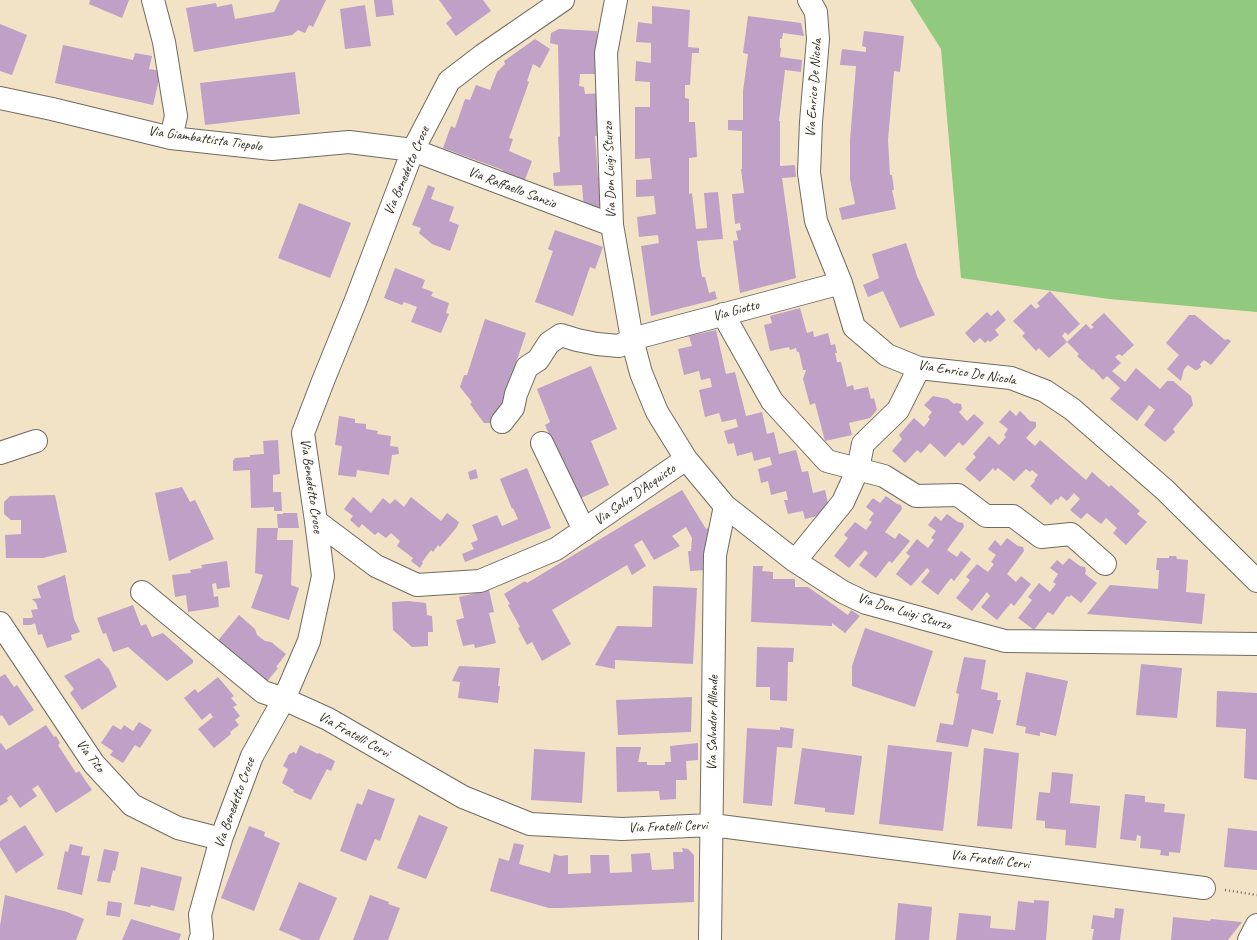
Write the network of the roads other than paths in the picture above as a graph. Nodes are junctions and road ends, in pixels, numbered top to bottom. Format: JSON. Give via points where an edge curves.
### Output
{"nodes":[{"id":1,"x":153,"y":0,"type":"edge"},
{"id":2,"x":563,"y":0,"type":"edge"},
{"id":3,"x":616,"y":0,"type":"edge"},
{"id":4,"x":809,"y":0,"type":"edge"},
{"id":5,"x":0,"y":98,"type":"edge"},
{"id":6,"x":171,"y":138,"type":"junction"},
{"id":7,"x":413,"y":150,"type":"junction"},
{"id":8,"x":612,"y":225,"type":"junction"},
{"id":9,"x":841,"y":283,"type":"junction"},
{"id":10,"x":723,"y":314,"type":"junction"},
{"id":11,"x":632,"y":339,"type":"junction"},
{"id":12,"x":919,"y":368,"type":"junction"},
{"id":13,"x":502,"y":422,"type":"dead end"},
{"id":14,"x":36,"y":441,"type":"dead end"},
{"id":15,"x":542,"y":442,"type":"dead end"},
{"id":16,"x":0,"y":453,"type":"edge"},
{"id":17,"x":686,"y":459,"type":"junction"},
{"id":18,"x":858,"y":469,"type":"junction"},
{"id":19,"x":725,"y":506,"type":"junction"},
{"id":20,"x":316,"y":521,"type":"junction"},
{"id":21,"x":584,"y":530,"type":"junction"},
{"id":22,"x":795,"y":561,"type":"junction"},
{"id":23,"x":1105,"y":564,"type":"dead end"},
{"id":24,"x":1257,"y":581,"type":"edge"},
{"id":25,"x":142,"y":592,"type":"dead end"},
{"id":26,"x":2,"y":630,"type":"edge"},
{"id":27,"x":1257,"y":644,"type":"edge"},
{"id":28,"x":284,"y":699,"type":"junction"},
{"id":29,"x":712,"y":825,"type":"junction"},
{"id":30,"x":221,"y":839,"type":"junction"},
{"id":31,"x":1204,"y":888,"type":"road end"},
{"id":32,"x":1257,"y":925,"type":"edge"},
{"id":33,"x":204,"y":939,"type":"edge"},
{"id":34,"x":710,"y":940,"type":"edge"},
{"id":35,"x":1249,"y":940,"type":"edge"}],
"edges":[{"from":1,"to":6,"type":"street","via":[[164,42],[176,116]]},
{"from":2,"to":7,"type":"street","name":"Via Benedetto Croce","via":[[449,81]]},
{"from":3,"to":8,"type":"street","name":"Via Don Luigi Sturzo","via":[[606,53]]},
{"from":4,"to":9,"type":"street","name":"Via Enrico De Nicola","via":[[816,12],[818,39],[809,173],[816,221]]},
{"from":5,"to":6,"type":"street","name":"Via Giambattista Tiepolo"},
{"from":6,"to":7,"type":"street","name":"Via Giambattista Tiepolo","via":[[272,149],[349,142]]},
{"from":7,"to":8,"type":"street","name":"Via Raffaello Sanzio"},
{"from":7,"to":20,"type":"street","name":"Via Benedetto Croce","via":[[303,433]]},
{"from":8,"to":11,"type":"street","name":"Via Don Luigi Sturzo"},
{"from":9,"to":10,"type":"street","name":"Via Giotto"},
{"from":9,"to":12,"type":"street","name":"Via Enrico De Nicola","via":[[854,327],[888,355]]},
{"from":10,"to":11,"type":"street","name":"Via Giotto"},
{"from":10,"to":18,"type":"street","via":[[772,401],[827,461]]},
{"from":11,"to":13,"type":"street","via":[[619,346],[561,335],[548,343],[538,360],[527,367],[513,408]]},
{"from":11,"to":17,"type":"street","name":"Via Don Luigi Sturzo","via":[[641,373],[657,412]]},
{"from":12,"to":18,"type":"street","via":[[898,410],[863,444]]},
{"from":12,"to":24,"type":"street","name":"Via Enrico De Nicola","via":[[1011,378],[1045,391],[1072,409],[1165,490]]},
{"from":14,"to":16,"type":"street"},
{"from":15,"to":21,"type":"street","name":"Via Salvo D'Acquisto"},
{"from":17,"to":19,"type":"street","name":"Via Don Luigi Sturzo"},
{"from":17,"to":21,"type":"street","name":"Via Salvo D'Acquisto"},
{"from":18,"to":22,"type":"street","via":[[843,502]]},
{"from":18,"to":23,"type":"street","via":[[884,476],[916,496],[958,496],[986,516],[1013,516],[1041,537],[1071,534]]},
{"from":19,"to":22,"type":"street","name":"Via Don Luigi Sturzo"},
{"from":19,"to":29,"type":"street","name":"Via Salvador Allende","via":[[715,555]]},
{"from":20,"to":21,"type":"street","name":"Via Salvo D'Acquisto","via":[[376,566],[416,585],[480,581],[556,549]]},
{"from":20,"to":28,"type":"street","name":"Via Benedetto Croce","via":[[323,576],[309,641]]},
{"from":22,"to":27,"type":"street","name":"Via Don Luigi Sturzo","via":[[843,592],[866,603],[1005,641]]},
{"from":25,"to":28,"type":"street","name":"Via Fratelli Cervi","via":[[263,692]]},
{"from":26,"to":30,"type":"street","name":"Via Tito","via":[[94,764],[132,805],[178,828]]},
{"from":28,"to":29,"type":"street","name":"Via Fratelli Cervi","via":[[328,719],[463,796],[530,824],[622,829]]},
{"from":28,"to":30,"type":"street","name":"Via Benedetto Croce","via":[[252,756]]},
{"from":29,"to":31,"type":"street","name":"Via Fratelli Cervi"},
{"from":29,"to":34,"type":"street","name":"Via Salvador Allende"},
{"from":30,"to":33,"type":"street","name":"Via Benedetto Croce","via":[[200,915]]},
{"from":32,"to":35,"type":"street"}]}
